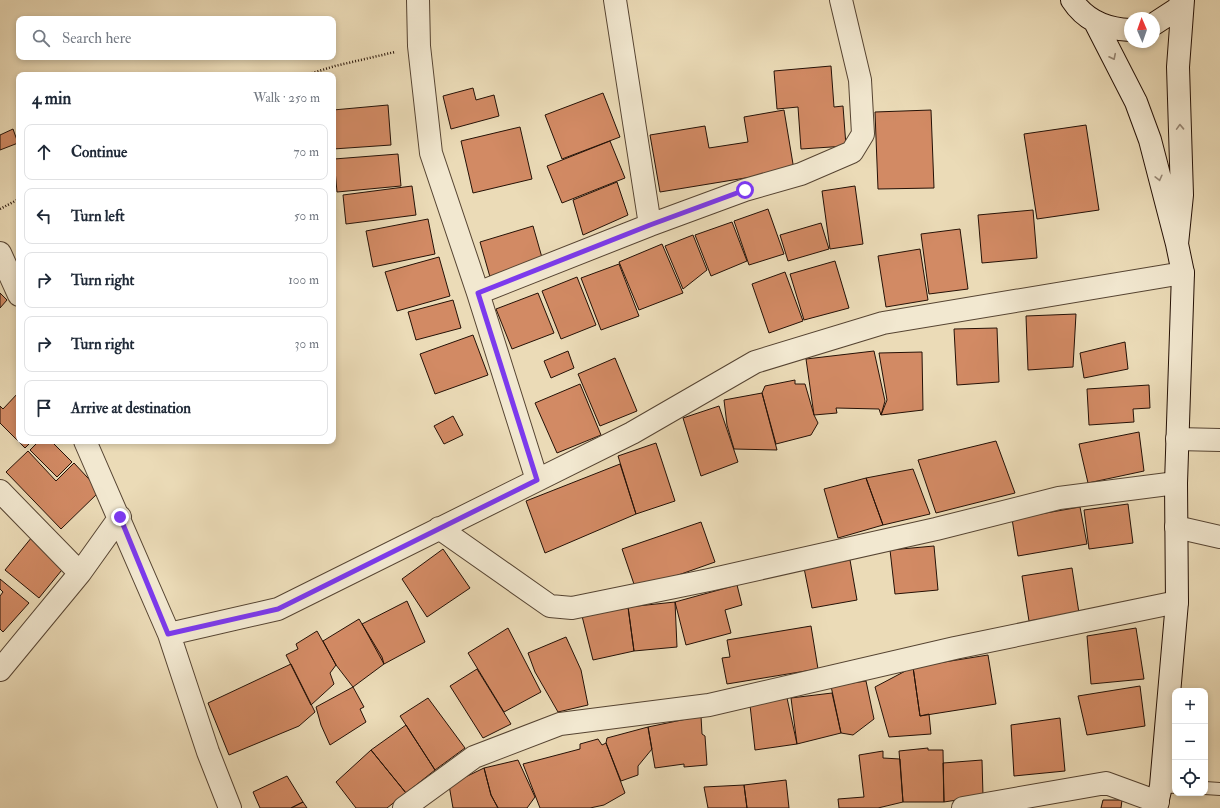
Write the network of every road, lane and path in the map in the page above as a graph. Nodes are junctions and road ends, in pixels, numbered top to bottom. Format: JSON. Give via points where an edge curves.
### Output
{"nodes":[{"id":1,"x":418,"y":0,"type":"edge"},
{"id":2,"x":615,"y":0,"type":"edge"},
{"id":3,"x":841,"y":0,"type":"edge"},
{"id":4,"x":1072,"y":0,"type":"edge"},
{"id":5,"x":1183,"y":0,"type":"edge"},
{"id":6,"x":1160,"y":20,"type":"edge"},
{"id":7,"x":1095,"y":22,"type":"junction"},
{"id":8,"x":1124,"y":30,"type":"edge"},
{"id":9,"x":419,"y":46,"type":"junction"},
{"id":10,"x":316,"y":72,"type":"edge"},
{"id":11,"x":16,"y":201,"type":"edge"},
{"id":12,"x":0,"y":210,"type":"edge"},
{"id":13,"x":650,"y":225,"type":"junction"},
{"id":14,"x":1177,"y":244,"type":"junction"},
{"id":15,"x":0,"y":253,"type":"edge"},
{"id":16,"x":1183,"y":273,"type":"junction"},
{"id":17,"x":16,"y":288,"type":"edge"},
{"id":18,"x":478,"y":293,"type":"junction"},
{"id":19,"x":1177,"y":439,"type":"junction"},
{"id":20,"x":1220,"y":440,"type":"edge"},
{"id":21,"x":86,"y":444,"type":"edge"},
{"id":22,"x":537,"y":480,"type":"junction"},
{"id":23,"x":1176,"y":483,"type":"junction"},
{"id":24,"x":0,"y":491,"type":"edge"},
{"id":25,"x":120,"y":517,"type":"junction"},
{"id":26,"x":1176,"y":527,"type":"junction"},
{"id":27,"x":439,"y":528,"type":"junction"},
{"id":28,"x":1220,"y":537,"type":"edge"},
{"id":29,"x":80,"y":572,"type":"junction"},
{"id":30,"x":1177,"y":602,"type":"junction"},
{"id":31,"x":168,"y":634,"type":"junction"},
{"id":32,"x":0,"y":670,"type":"edge"},
{"id":33,"x":1208,"y":788,"type":"edge"},
{"id":34,"x":1220,"y":789,"type":"edge"},
{"id":35,"x":1161,"y":798,"type":"edge"},
{"id":36,"x":230,"y":808,"type":"edge"},
{"id":37,"x":404,"y":808,"type":"edge"},
{"id":38,"x":963,"y":808,"type":"edge"}],
"edges":[{"from":1,"to":9,"type":"street"},
{"from":2,"to":13,"type":"street"},
{"from":3,"to":13,"type":"street","via":[[860,80],[863,134],[852,152],[801,174],[745,190]]},
{"from":4,"to":7,"type":"street","via":[[1078,9]]},
{"from":5,"to":6,"type":"street","via":[[1177,9]]},
{"from":14,"to":5,"type":"street","one_way":true,"via":[[1182,195],[1178,67]]},
{"from":7,"to":8,"type":"street"},
{"from":7,"to":14,"type":"street","one_way":true,"via":[[1136,102],[1150,140]]},
{"from":9,"to":10,"type":"path"},
{"from":9,"to":18,"type":"street","via":[[431,153]]},
{"from":11,"to":12,"type":"path"},
{"from":13,"to":18,"type":"street"},
{"from":14,"to":16,"type":"street"},
{"from":15,"to":17,"type":"street"},
{"from":16,"to":19,"type":"street"},
{"from":16,"to":22,"type":"street","via":[[883,323],[755,362],[632,433]]},
{"from":18,"to":22,"type":"street"},
{"from":19,"to":20,"type":"street"},
{"from":19,"to":23,"type":"street"},
{"from":21,"to":25,"type":"street"},
{"from":22,"to":27,"type":"street"},
{"from":23,"to":26,"type":"street"},
{"from":23,"to":27,"type":"street","via":[[1058,498],[936,529],[572,608],[550,606]]},
{"from":24,"to":29,"type":"street"},
{"from":25,"to":29,"type":"street"},
{"from":25,"to":31,"type":"street"},
{"from":26,"to":28,"type":"street"},
{"from":26,"to":30,"type":"street"},
{"from":27,"to":31,"type":"street","via":[[278,609]]},
{"from":29,"to":32,"type":"street"},
{"from":30,"to":35,"type":"street"},
{"from":30,"to":37,"type":"street","via":[[955,648],[709,705],[560,724],[474,757]]},
{"from":31,"to":36,"type":"street"},
{"from":33,"to":34,"type":"lane"},
{"from":35,"to":38,"type":"street","via":[[1106,783]]}]}
